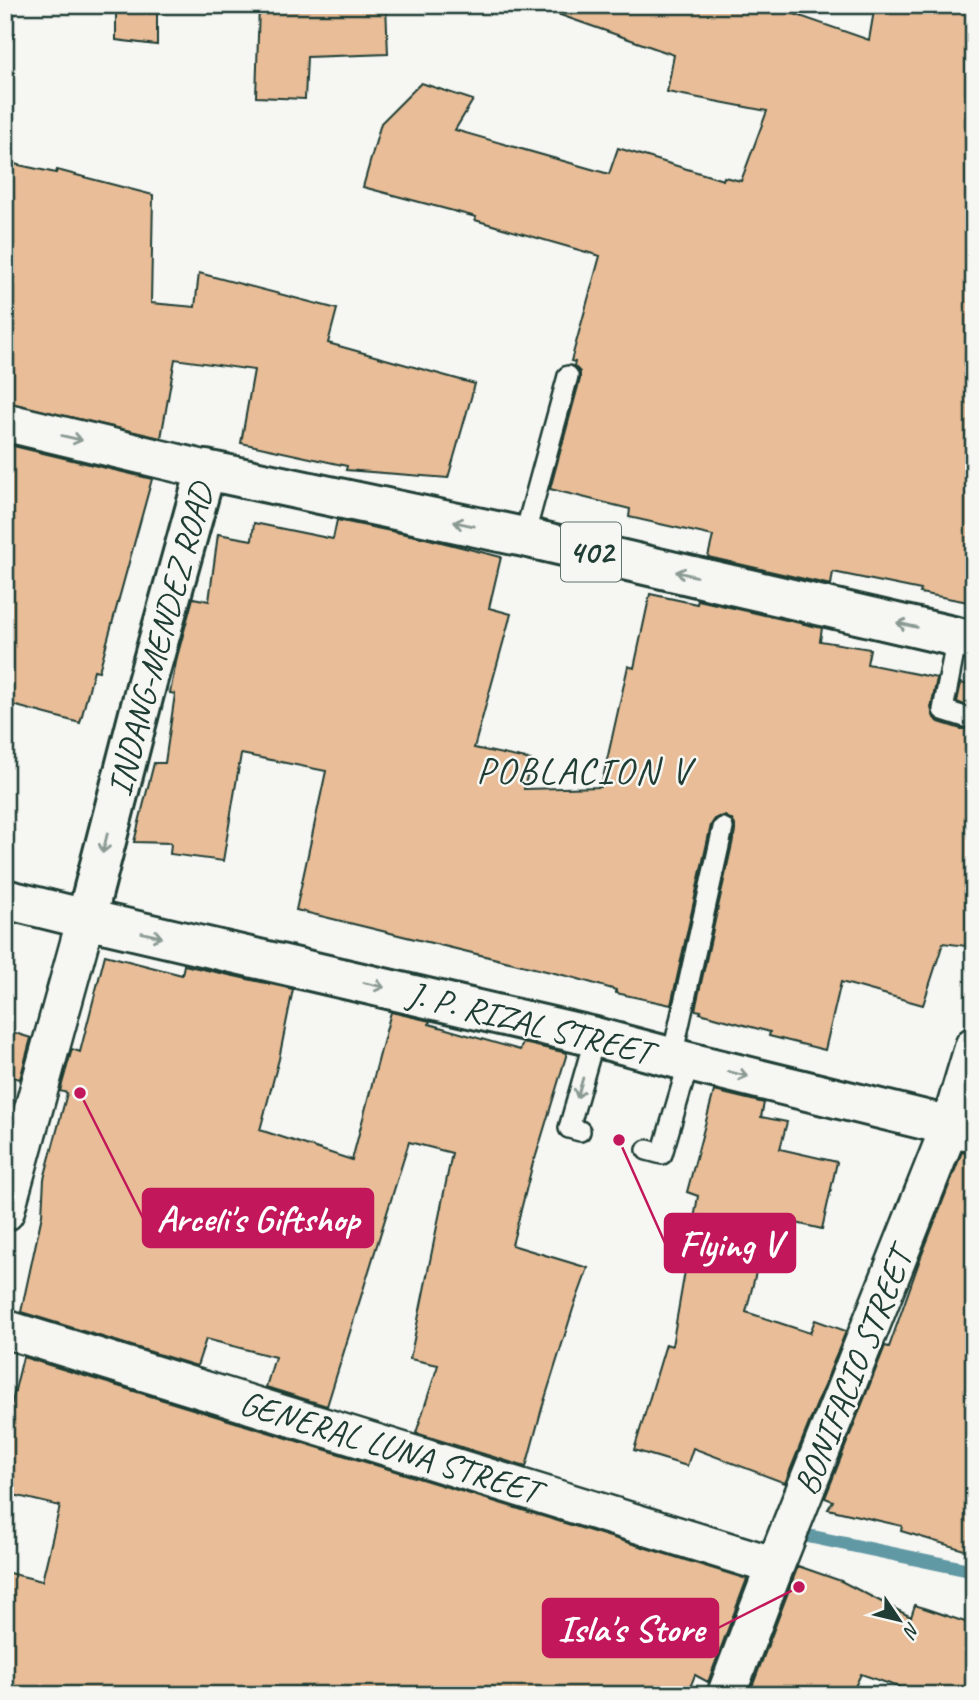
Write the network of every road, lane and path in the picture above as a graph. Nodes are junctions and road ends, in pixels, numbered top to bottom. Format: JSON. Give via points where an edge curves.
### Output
{"nodes":[{"id":1,"x":568,"y":376,"type":"dead end"},
{"id":2,"x":5,"y":422,"type":"edge"},
{"id":3,"x":206,"y":470,"type":"junction"},
{"id":4,"x":524,"y":537,"type":"junction"},
{"id":5,"x":965,"y":638,"type":"edge"},
{"id":6,"x":965,"y":717,"type":"dead end"},
{"id":7,"x":723,"y":828,"type":"dead end"},
{"id":8,"x":5,"y":899,"type":"edge"},
{"id":9,"x":86,"y":919,"type":"junction"},
{"id":10,"x":595,"y":1037,"type":"junction"},
{"id":11,"x":974,"y":1046,"type":"edge"},
{"id":12,"x":681,"y":1060,"type":"junction"},
{"id":13,"x":962,"y":1129,"type":"edge"},
{"id":14,"x":580,"y":1131,"type":"dead end"},
{"id":15,"x":647,"y":1150,"type":"dead end"},
{"id":16,"x":5,"y":1212,"type":"edge"},
{"id":17,"x":5,"y":1329,"type":"edge"},
{"id":18,"x":775,"y":1566,"type":"junction"},
{"id":19,"x":726,"y":1695,"type":"edge"}],
"edges":[{"from":1,"to":4,"type":"lane"},
{"from":2,"to":3,"type":"street","one_way":true},
{"from":4,"to":3,"type":"main road","name":"INDANG-MENDEZ ROAD","number":"402","one_way":true},
{"from":3,"to":9,"type":"main road","name":"INDANG-MENDEZ ROAD","one_way":true},
{"from":5,"to":4,"type":"main road","name":"INDANG-MENDEZ ROAD","number":"402","one_way":true},
{"from":5,"to":6,"type":"lane","via":[[943,710]]},
{"from":7,"to":12,"type":"lane"},
{"from":8,"to":9,"type":"main road","name":"J. P. RIZAL STREET"},
{"from":9,"to":10,"type":"main road","name":"J. P. RIZAL STREET","one_way":true},
{"from":9,"to":16,"type":"street"},
{"from":10,"to":12,"type":"main road","name":"J. P. RIZAL STREET"},
{"from":10,"to":14,"type":"lane","one_way":true,"via":[[569,1128]]},
{"from":11,"to":13,"type":"street","name":"BONIFACIO STREET"},
{"from":12,"to":13,"type":"main road","name":"J. P. RIZAL STREET","one_way":true},
{"from":12,"to":15,"type":"lane","via":[[662,1154]]},
{"from":13,"to":18,"type":"street","name":"BONIFACIO STREET"},
{"from":17,"to":18,"type":"street","name":"GENERAL LUNA STREET"},
{"from":18,"to":19,"type":"street","name":"BONIFACIO STREET"}]}
